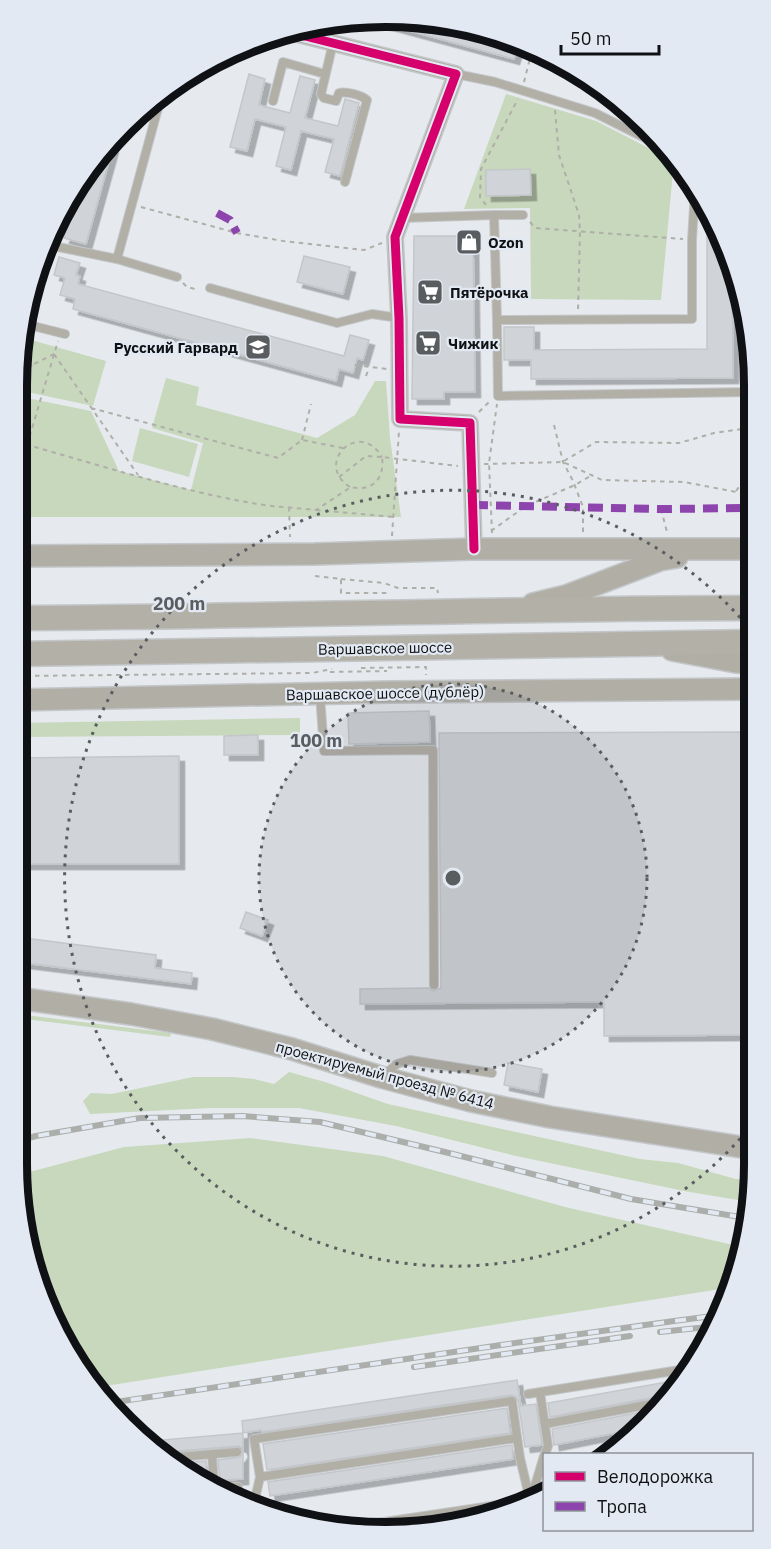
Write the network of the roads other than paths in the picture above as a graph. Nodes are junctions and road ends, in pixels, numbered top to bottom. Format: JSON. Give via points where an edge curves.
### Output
{"nodes":[{"id":1,"x":306,"y":36,"type":"edge"},
{"id":2,"x":333,"y":43,"type":"junction"},
{"id":3,"x":325,"y":74,"type":"junction"},
{"id":4,"x":456,"y":74,"type":"junction"},
{"id":5,"x":273,"y":101,"type":"dead end"},
{"id":6,"x":158,"y":109,"type":"edge"},
{"id":7,"x":641,"y":134,"type":"edge"},
{"id":8,"x":345,"y":182,"type":"dead end"},
{"id":9,"x":694,"y":203,"type":"edge"},
{"id":10,"x":694,"y":207,"type":"joint"},
{"id":11,"x":523,"y":215,"type":"road end"},
{"id":12,"x":494,"y":216,"type":"junction"},
{"id":13,"x":402,"y":218,"type":"junction"},
{"id":14,"x":55,"y":246,"type":"edge"},
{"id":15,"x":117,"y":259,"type":"junction"},
{"id":16,"x":177,"y":277,"type":"dead end"},
{"id":17,"x":207,"y":290,"type":"road end"},
{"id":18,"x":399,"y":318,"type":"junction"},
{"id":19,"x":497,"y":320,"type":"junction"},
{"id":20,"x":32,"y":326,"type":"edge"},
{"id":21,"x":65,"y":334,"type":"dead end"},
{"id":22,"x":744,"y":393,"type":"edge"},
{"id":23,"x":474,"y":549,"type":"junction"},
{"id":24,"x":719,"y":549,"type":"junction"},
{"id":25,"x":744,"y":549,"type":"edge"},
{"id":26,"x":27,"y":556,"type":"edge"},
{"id":27,"x":744,"y":608,"type":"edge"},
{"id":28,"x":504,"y":610,"type":"junction"},
{"id":29,"x":27,"y":618,"type":"edge"},
{"id":30,"x":744,"y":642,"type":"edge"},
{"id":31,"x":642,"y":644,"type":"junction"},
{"id":32,"x":27,"y":654,"type":"edge"},
{"id":33,"x":744,"y":662,"type":"edge"},
{"id":34,"x":744,"y":689,"type":"edge"},
{"id":35,"x":320,"y":693,"type":"junction"},
{"id":36,"x":27,"y":699,"type":"edge"},
{"id":37,"x":434,"y":985,"type":"dead end"},
{"id":38,"x":27,"y":999,"type":"edge"},
{"id":39,"x":492,"y":1073,"type":"dead end"},
{"id":40,"x":381,"y":1077,"type":"junction"},
{"id":41,"x":744,"y":1147,"type":"edge"},
{"id":42,"x":679,"y":1370,"type":"edge"},
{"id":43,"x":540,"y":1392,"type":"junction"},
{"id":44,"x":528,"y":1394,"type":"dead end"},
{"id":45,"x":651,"y":1404,"type":"edge"},
{"id":46,"x":545,"y":1424,"type":"junction"},
{"id":47,"x":517,"y":1438,"type":"junction"},
{"id":48,"x":237,"y":1452,"type":"dead end"},
{"id":49,"x":546,"y":1453,"type":"edge"},
{"id":50,"x":212,"y":1454,"type":"junction"},
{"id":51,"x":179,"y":1457,"type":"edge"},
{"id":52,"x":543,"y":1461,"type":"edge"},
{"id":53,"x":260,"y":1477,"type":"junction"},
{"id":54,"x":214,"y":1478,"type":"edge"},
{"id":55,"x":232,"y":1487,"type":"edge"},
{"id":56,"x":238,"y":1487,"type":"dead end"},
{"id":57,"x":533,"y":1490,"type":"edge"},
{"id":58,"x":528,"y":1493,"type":"edge"},
{"id":59,"x":255,"y":1498,"type":"edge"},
{"id":60,"x":492,"y":1506,"type":"edge"},
{"id":61,"x":385,"y":1522,"type":"edge"}],
"edges":[{"from":1,"to":2,"type":"street"},
{"from":2,"to":3,"type":"lane"},
{"from":2,"to":4,"type":"street"},
{"from":3,"to":5,"type":"lane","via":[[283,62]]},
{"from":3,"to":8,"type":"lane","via":[[322,96],[336,100],[342,92],[367,100]]},
{"from":4,"to":7,"type":"lane","via":[[595,113]]},
{"from":4,"to":13,"type":"street"},
{"from":6,"to":15,"type":"lane"},
{"from":9,"to":10,"type":"lane"},
{"from":10,"to":19,"type":"lane","via":[[692,319]]},
{"from":11,"to":12,"type":"lane"},
{"from":12,"to":13,"type":"lane"},
{"from":12,"to":19,"type":"lane"},
{"from":13,"to":18,"type":"street","via":[[395,237]]},
{"from":14,"to":15,"type":"lane"},
{"from":15,"to":16,"type":"lane"},
{"from":17,"to":18,"type":"lane","via":[[337,323],[372,314]]},
{"from":18,"to":23,"type":"street","via":[[400,419],[470,423]]},
{"from":19,"to":22,"type":"lane","via":[[498,396]]},
{"from":20,"to":21,"type":"lane"},
{"from":23,"to":24,"type":"main road"},
{"from":23,"to":26,"type":"main road"},
{"from":24,"to":25,"type":"main road"},
{"from":24,"to":28,"type":"main road","via":[[660,560],[566,596]]},
{"from":27,"to":28,"type":"main road"},
{"from":28,"to":29,"type":"main road"},
{"from":30,"to":31,"type":"main road","name":"Варшавское шоссе"},
{"from":31,"to":32,"type":"main road","name":"Варшавское шоссе"},
{"from":31,"to":33,"type":"main road"},
{"from":34,"to":35,"type":"main road","name":"Варшавское шоссе (дублёр)"},
{"from":35,"to":36,"type":"main road","name":"Варшавское шоссе (дублёр)"},
{"from":35,"to":37,"type":"lane","via":[[324,751],[433,750]]},
{"from":38,"to":40,"type":"main road","name":"проектируемый проезд № 6414","via":[[212,1029]]},
{"from":39,"to":40,"type":"lane","via":[[410,1060],[397,1064]]},
{"from":40,"to":41,"type":"main road","name":"проектируемый проезд № 6414","via":[[550,1117]]},
{"from":42,"to":43,"type":"lane"},
{"from":43,"to":44,"type":"lane"},
{"from":43,"to":46,"type":"lane"},
{"from":45,"to":46,"type":"lane"},
{"from":46,"to":49,"type":"lane"},
{"from":47,"to":53,"type":"lane"},
{"from":47,"to":53,"type":"lane","via":[[512,1401],[266,1437],[254,1439]]},
{"from":47,"to":58,"type":"lane"},
{"from":48,"to":50,"type":"lane"},
{"from":50,"to":51,"type":"lane"},
{"from":50,"to":54,"type":"lane"},
{"from":52,"to":57,"type":"lane"},
{"from":53,"to":59,"type":"lane"},
{"from":55,"to":56,"type":"lane"},
{"from":60,"to":61,"type":"lane"}]}
